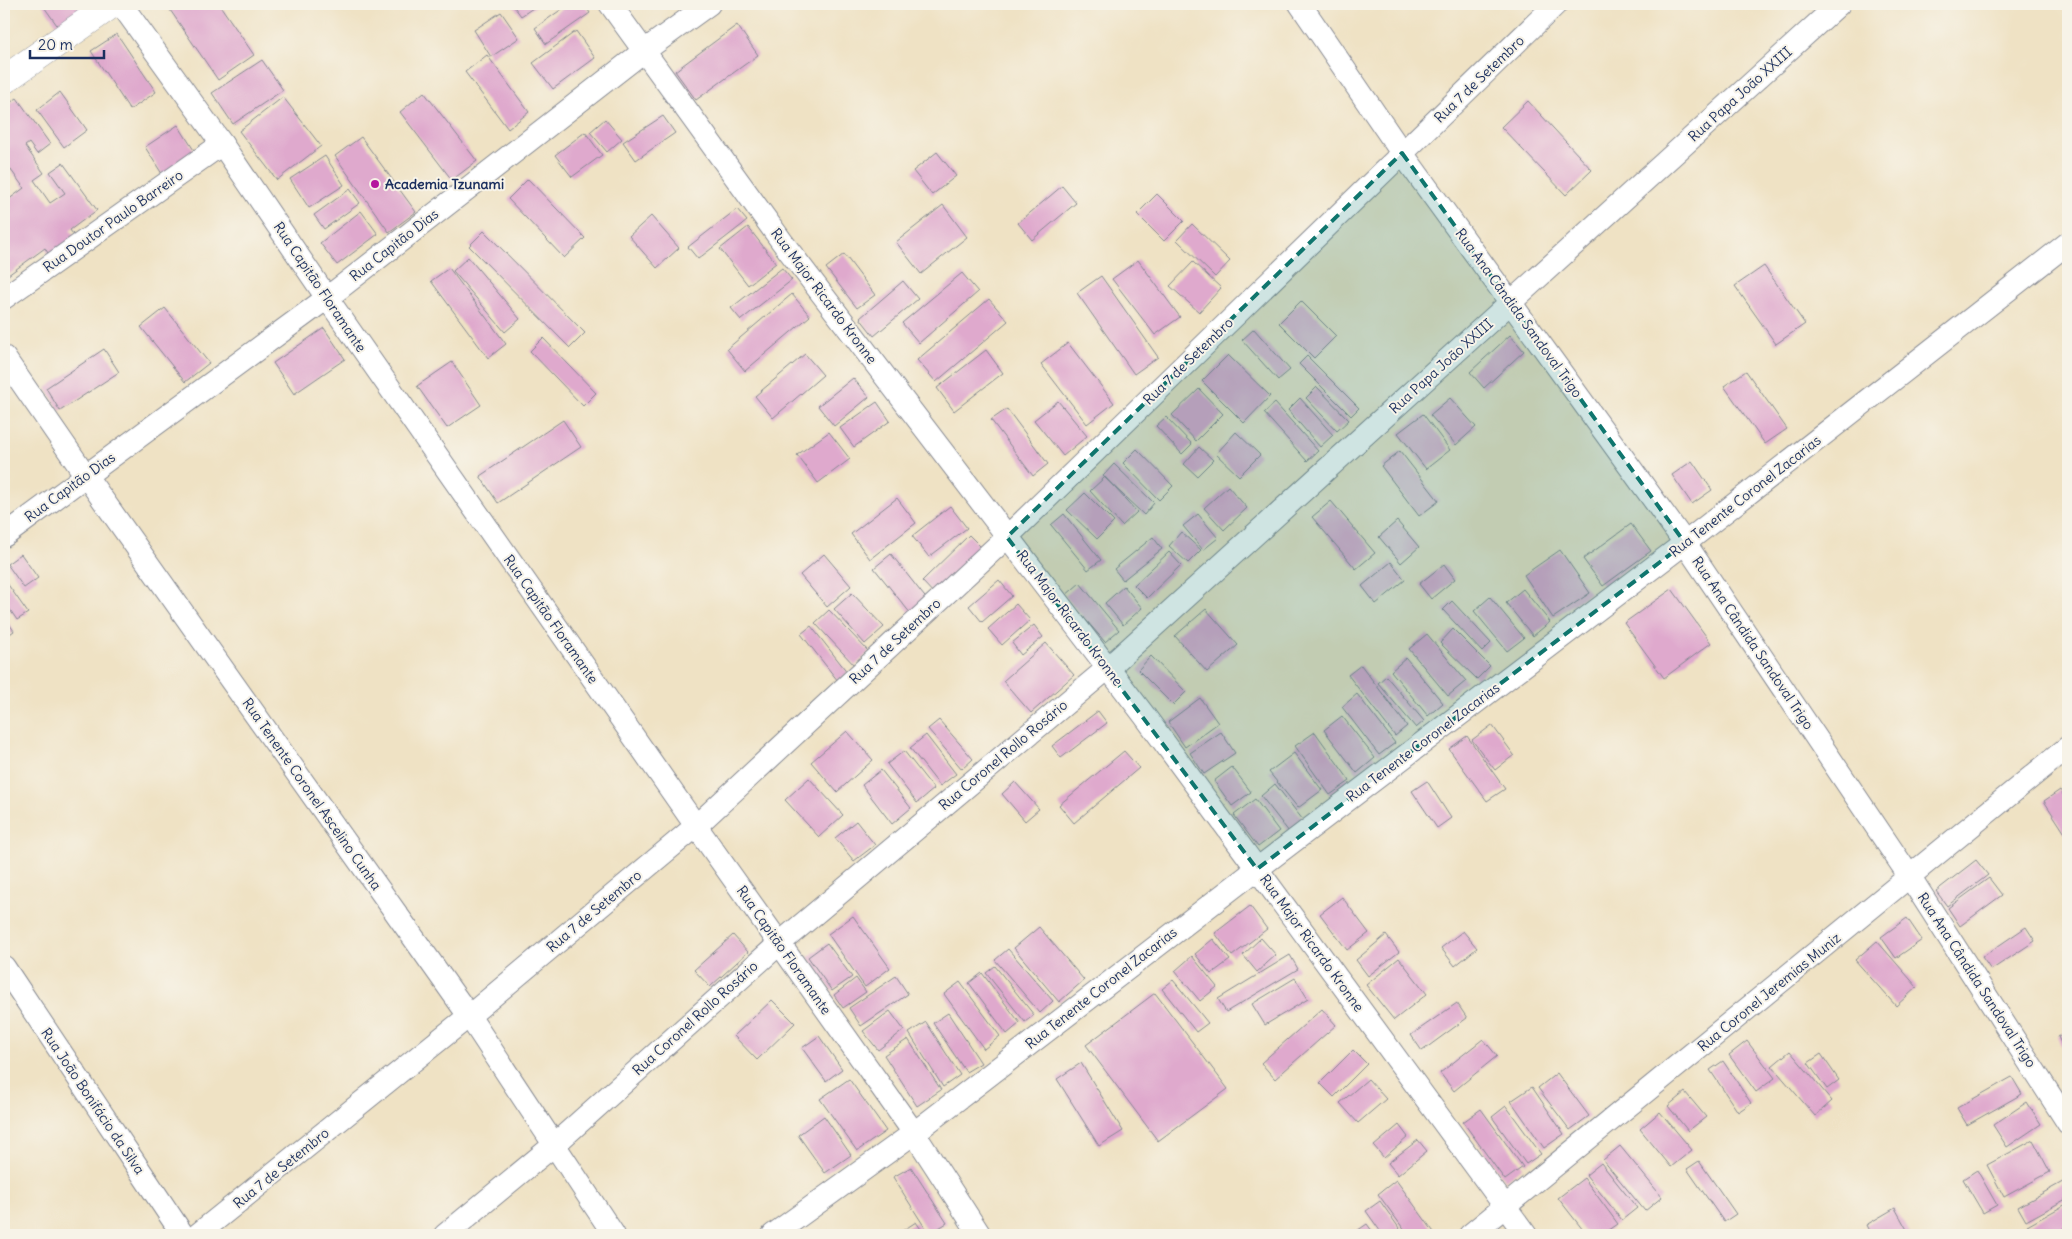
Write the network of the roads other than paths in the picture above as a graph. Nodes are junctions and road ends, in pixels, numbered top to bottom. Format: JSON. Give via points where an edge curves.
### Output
{"nodes":[{"id":1,"x":112,"y":4,"type":"edge"},
{"id":2,"x":121,"y":4,"type":"edge"},
{"id":3,"x":610,"y":4,"type":"edge"},
{"id":4,"x":709,"y":4,"type":"edge"},
{"id":5,"x":1300,"y":4,"type":"edge"},
{"id":6,"x":1556,"y":4,"type":"edge"},
{"id":7,"x":1839,"y":4,"type":"edge"},
{"id":8,"x":644,"y":51,"type":"junction"},
{"id":9,"x":4,"y":80,"type":"edge"},
{"id":10,"x":222,"y":144,"type":"junction"},
{"id":11,"x":1402,"y":153,"type":"junction"},
{"id":12,"x":2068,"y":242,"type":"edge"},
{"id":13,"x":4,"y":298,"type":"edge"},
{"id":14,"x":327,"y":298,"type":"junction"},
{"id":15,"x":1512,"y":302,"type":"junction"},
{"id":16,"x":4,"y":357,"type":"edge"},
{"id":17,"x":86,"y":476,"type":"junction"},
{"id":18,"x":4,"y":536,"type":"edge"},
{"id":19,"x":1007,"y":537,"type":"junction"},
{"id":20,"x":1686,"y":543,"type":"junction"},
{"id":21,"x":1108,"y":668,"type":"junction"},
{"id":22,"x":2068,"y":747,"type":"edge"},
{"id":23,"x":696,"y":826,"type":"junction"},
{"id":24,"x":1257,"y":868,"type":"junction"},
{"id":25,"x":1910,"y":877,"type":"junction"},
{"id":26,"x":780,"y":943,"type":"junction"},
{"id":27,"x":4,"y":967,"type":"edge"},
{"id":28,"x":469,"y":1016,"type":"junction"},
{"id":29,"x":2068,"y":1123,"type":"edge"},
{"id":30,"x":914,"y":1133,"type":"junction"},
{"id":31,"x":554,"y":1145,"type":"junction"},
{"id":32,"x":1506,"y":1206,"type":"junction"},
{"id":33,"x":183,"y":1235,"type":"edge"},
{"id":34,"x":197,"y":1235,"type":"edge"},
{"id":35,"x":445,"y":1235,"type":"edge"},
{"id":36,"x":614,"y":1235,"type":"edge"},
{"id":37,"x":773,"y":1235,"type":"edge"},
{"id":38,"x":980,"y":1235,"type":"edge"},
{"id":39,"x":1470,"y":1235,"type":"edge"},
{"id":40,"x":1526,"y":1235,"type":"edge"}],
"edges":[{"from":1,"to":9,"type":"main road"},
{"from":2,"to":10,"type":"street","name":"Rua Capitão Floramante"},
{"from":3,"to":8,"type":"street","name":"Rua Major Ricardo Kronne"},
{"from":4,"to":8,"type":"street","name":"Rua Capitão Dias"},
{"from":5,"to":11,"type":"street","name":"Rua Ana Cândida Sandoval Trigo"},
{"from":6,"to":11,"type":"street","name":"Rua 7 de Setembro"},
{"from":7,"to":15,"type":"street","name":"Rua Papa João XXIII"},
{"from":8,"to":14,"type":"street","name":"Rua Capitão Dias"},
{"from":8,"to":19,"type":"street","name":"Rua Major Ricardo Kronne","via":[[783,243]]},
{"from":10,"to":13,"type":"street","name":"Rua Doutor Paulo Barreiro"},
{"from":10,"to":14,"type":"street","name":"Rua Capitão Floramante"},
{"from":11,"to":15,"type":"street","name":"Rua Ana Cândida Sandoval Trigo"},
{"from":11,"to":19,"type":"street","name":"Rua 7 de Setembro"},
{"from":12,"to":20,"type":"street","name":"Rua Tenente Coronel Zacarias"},
{"from":14,"to":17,"type":"street","name":"Rua Capitão Dias"},
{"from":14,"to":23,"type":"street","name":"Rua Capitão Floramante"},
{"from":15,"to":20,"type":"street","name":"Rua Ana Cândida Sandoval Trigo"},
{"from":15,"to":21,"type":"street","name":"Rua Papa João XXIII"},
{"from":16,"to":17,"type":"street","name":"Rua Tenente Coronel Ascelino Cunha"},
{"from":17,"to":18,"type":"street","name":"Rua Capitão Dias"},
{"from":17,"to":28,"type":"street","name":"Rua Tenente Coronel Ascelino Cunha"},
{"from":19,"to":21,"type":"street","name":"Rua Major Ricardo Kronne"},
{"from":19,"to":23,"type":"street","name":"Rua 7 de Setembro"},
{"from":20,"to":24,"type":"street","name":"Rua Tenente Coronel Zacarias"},
{"from":20,"to":25,"type":"street","name":"Rua Ana Cândida Sandoval Trigo"},
{"from":21,"to":24,"type":"street","name":"Rua Major Ricardo Kronne"},
{"from":21,"to":26,"type":"street","name":"Rua Coronel Rollo Rosário"},
{"from":22,"to":25,"type":"street","name":"Rua Coronel Jeremias Muniz"},
{"from":23,"to":26,"type":"street","name":"Rua Capitão Floramante"},
{"from":23,"to":28,"type":"street","name":"Rua 7 de Setembro"},
{"from":24,"to":30,"type":"street","name":"Rua Tenente Coronel Zacarias"},
{"from":24,"to":32,"type":"street","name":"Rua Major Ricardo Kronne"},
{"from":25,"to":29,"type":"street","name":"Rua Ana Cândida Sandoval Trigo"},
{"from":25,"to":32,"type":"street","name":"Rua Coronel Jeremias Muniz"},
{"from":26,"to":30,"type":"street","name":"Rua Capitão Floramante"},
{"from":26,"to":31,"type":"street","name":"Rua Coronel Rollo Rosário"},
{"from":27,"to":33,"type":"street","name":"Rua João Bonifácio da Silva"},
{"from":28,"to":31,"type":"street","name":"Rua Tenente Coronel Ascelino Cunha"},
{"from":28,"to":34,"type":"street","name":"Rua 7 de Setembro"},
{"from":30,"to":37,"type":"street","name":"Rua Tenente Coronel Zacarias"},
{"from":30,"to":38,"type":"street","name":"Rua Capitão Floramante"},
{"from":31,"to":35,"type":"street","name":"Rua Coronel Rollo Rosário"},
{"from":31,"to":36,"type":"street","name":"Rua Tenente Coronel Ascelino Cunha"},
{"from":32,"to":39,"type":"street","name":"Rua Coronel Jeremias Muniz"},
{"from":32,"to":40,"type":"street","name":"Rua Major Ricardo Kronne"}]}
